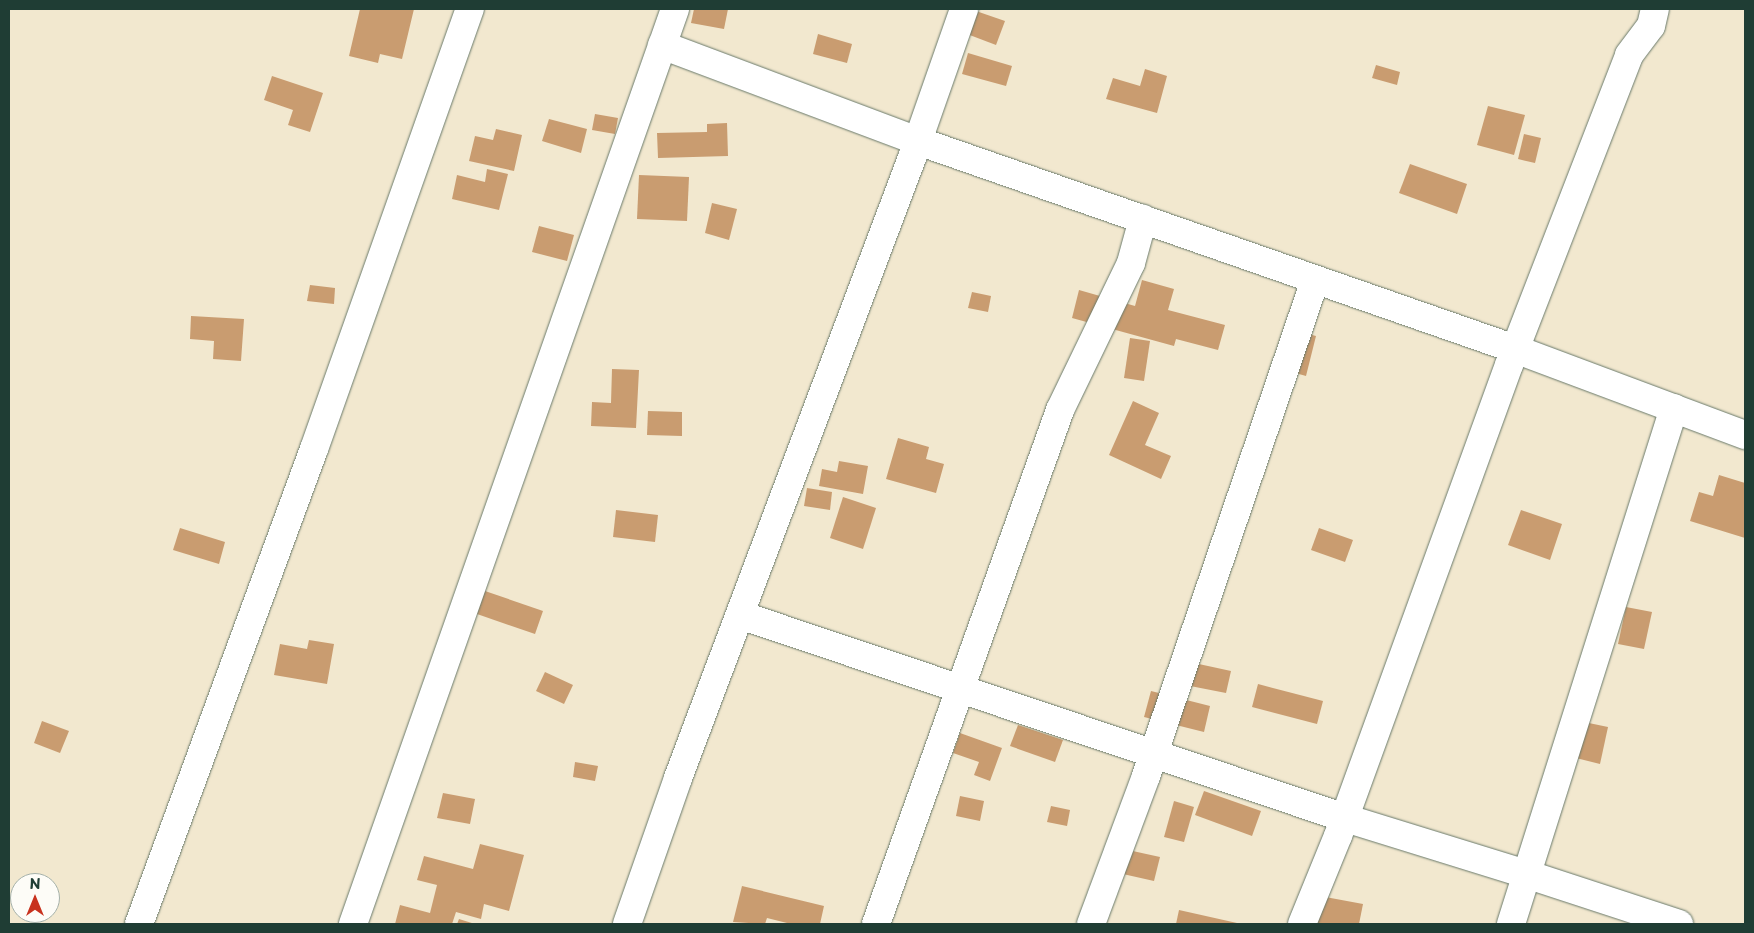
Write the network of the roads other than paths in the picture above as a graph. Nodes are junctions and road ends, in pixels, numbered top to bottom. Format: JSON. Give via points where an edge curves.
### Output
{"nodes":[{"id":1,"x":470,"y":9,"type":"edge"},
{"id":2,"x":675,"y":9,"type":"edge"},
{"id":3,"x":964,"y":9,"type":"edge"},
{"id":4,"x":1655,"y":9,"type":"edge"},
{"id":5,"x":662,"y":46,"type":"junction"},
{"id":6,"x":918,"y":142,"type":"junction"},
{"id":7,"x":1143,"y":220,"type":"junction"},
{"id":8,"x":1315,"y":280,"type":"junction"},
{"id":9,"x":1515,"y":349,"type":"junction"},
{"id":10,"x":1674,"y":408,"type":"junction"},
{"id":11,"x":1745,"y":435,"type":"edge"},
{"id":12,"x":740,"y":615,"type":"junction"},
{"id":13,"x":958,"y":689,"type":"junction"},
{"id":14,"x":1153,"y":754,"type":"junction"},
{"id":15,"x":1345,"y":818,"type":"junction"},
{"id":16,"x":1526,"y":874,"type":"junction"},
{"id":17,"x":139,"y":924,"type":"edge"},
{"id":18,"x":353,"y":924,"type":"edge"},
{"id":19,"x":627,"y":924,"type":"edge"},
{"id":20,"x":876,"y":924,"type":"edge"},
{"id":21,"x":1091,"y":924,"type":"edge"},
{"id":22,"x":1302,"y":924,"type":"edge"},
{"id":23,"x":1510,"y":924,"type":"edge"},
{"id":24,"x":1679,"y":924,"type":"edge"}],
"edges":[{"from":1,"to":17,"type":"street","via":[[314,449]]},
{"from":2,"to":5,"type":"street"},
{"from":3,"to":6,"type":"street"},
{"from":4,"to":9,"type":"street","via":[[1650,26],[1629,55]]},
{"from":5,"to":6,"type":"street"},
{"from":5,"to":18,"type":"street"},
{"from":6,"to":7,"type":"street"},
{"from":6,"to":12,"type":"street"},
{"from":7,"to":8,"type":"street"},
{"from":7,"to":13,"type":"street","via":[[1131,262],[1060,410]]},
{"from":8,"to":9,"type":"street"},
{"from":8,"to":14,"type":"street"},
{"from":9,"to":10,"type":"street"},
{"from":9,"to":15,"type":"street"},
{"from":10,"to":11,"type":"street"},
{"from":10,"to":16,"type":"street"},
{"from":12,"to":13,"type":"street"},
{"from":12,"to":19,"type":"street"},
{"from":13,"to":14,"type":"street"},
{"from":13,"to":20,"type":"street"},
{"from":14,"to":15,"type":"street"},
{"from":14,"to":21,"type":"street"},
{"from":15,"to":16,"type":"street"},
{"from":15,"to":22,"type":"street"},
{"from":16,"to":23,"type":"street"},
{"from":16,"to":24,"type":"street"}]}
